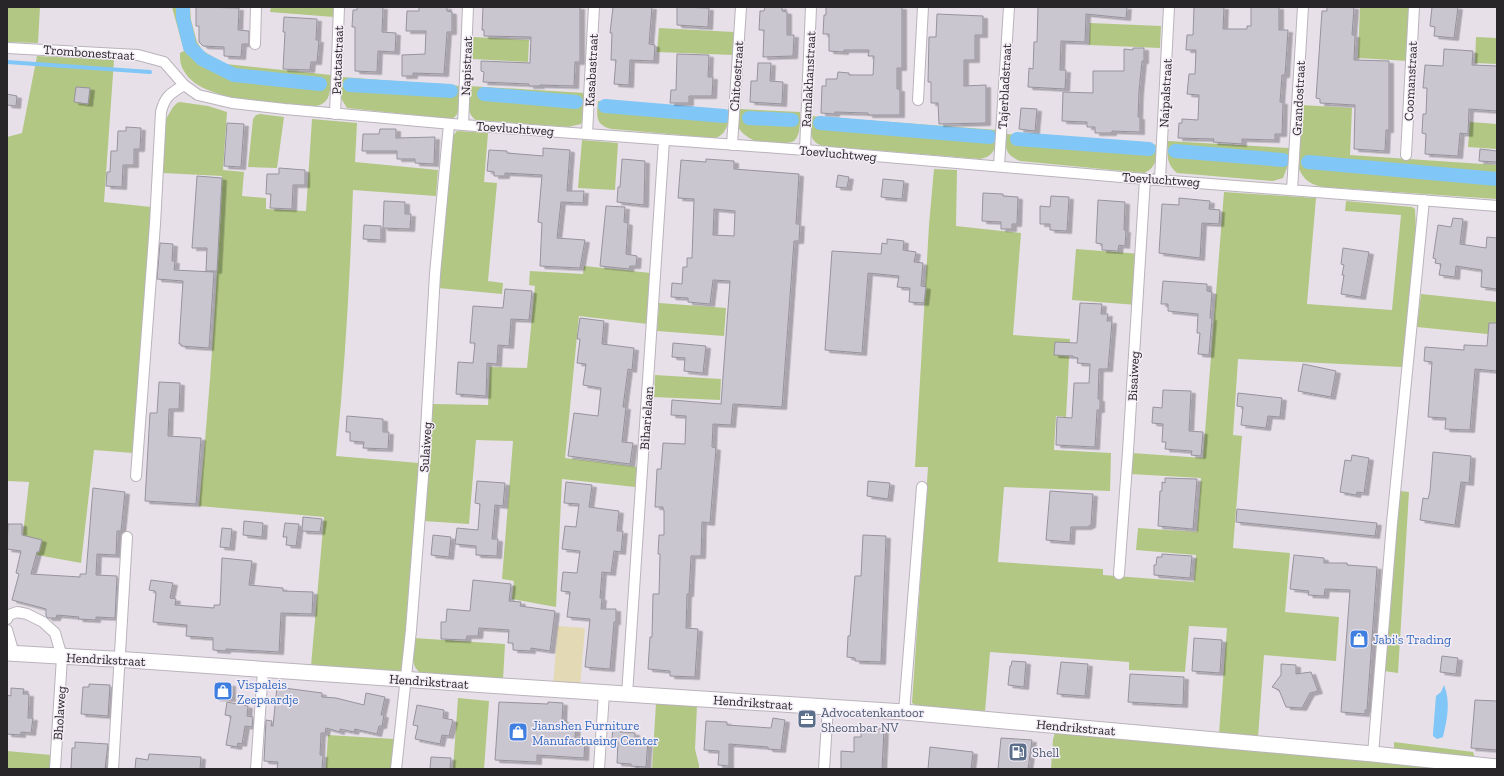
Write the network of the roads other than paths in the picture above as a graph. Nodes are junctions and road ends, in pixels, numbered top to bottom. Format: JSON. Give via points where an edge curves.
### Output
{"nodes":[{"id":1,"x":256,"y":7,"type":"edge"},
{"id":2,"x":339,"y":7,"type":"edge"},
{"id":3,"x":468,"y":7,"type":"edge"},
{"id":4,"x":594,"y":7,"type":"edge"},
{"id":5,"x":741,"y":7,"type":"edge"},
{"id":6,"x":811,"y":7,"type":"edge"},
{"id":7,"x":923,"y":7,"type":"edge"},
{"id":8,"x":1009,"y":7,"type":"edge"},
{"id":9,"x":1170,"y":7,"type":"edge"},
{"id":10,"x":1303,"y":7,"type":"edge"},
{"id":11,"x":1414,"y":7,"type":"edge"},
{"id":12,"x":255,"y":44,"type":"dead end"},
{"id":13,"x":7,"y":48,"type":"edge"},
{"id":14,"x":184,"y":85,"type":"junction"},
{"id":15,"x":918,"y":100,"type":"dead end"},
{"id":16,"x":335,"y":114,"type":"junction"},
{"id":17,"x":449,"y":124,"type":"junction"},
{"id":18,"x":463,"y":125,"type":"junction"},
{"id":19,"x":587,"y":133,"type":"junction"},
{"id":20,"x":664,"y":140,"type":"junction"},
{"id":21,"x":732,"y":145,"type":"junction"},
{"id":22,"x":805,"y":150,"type":"junction"},
{"id":23,"x":1406,"y":155,"type":"dead end"},
{"id":24,"x":999,"y":166,"type":"junction"},
{"id":25,"x":1145,"y":179,"type":"junction"},
{"id":26,"x":1160,"y":179,"type":"junction"},
{"id":27,"x":1292,"y":190,"type":"junction"},
{"id":28,"x":1424,"y":200,"type":"junction"},
{"id":29,"x":1497,"y":206,"type":"edge"},
{"id":30,"x":136,"y":476,"type":"dead end"},
{"id":31,"x":922,"y":487,"type":"dead end"},
{"id":32,"x":127,"y":537,"type":"dead end"},
{"id":33,"x":1119,"y":574,"type":"dead end"},
{"id":34,"x":7,"y":619,"type":"edge"},
{"id":35,"x":7,"y":630,"type":"edge"},
{"id":36,"x":10,"y":654,"type":"edge"},
{"id":37,"x":62,"y":657,"type":"junction"},
{"id":38,"x":119,"y":659,"type":"junction"},
{"id":39,"x":263,"y":670,"type":"junction"},
{"id":40,"x":405,"y":680,"type":"junction"},
{"id":41,"x":604,"y":693,"type":"junction"},
{"id":42,"x":627,"y":695,"type":"junction"},
{"id":43,"x":828,"y":707,"type":"junction"},
{"id":44,"x":904,"y":712,"type":"junction"},
{"id":45,"x":1373,"y":754,"type":"junction"},
{"id":46,"x":1497,"y":767,"type":"edge"},
{"id":47,"x":54,"y":769,"type":"edge"},
{"id":48,"x":113,"y":769,"type":"edge"},
{"id":49,"x":256,"y":769,"type":"edge"},
{"id":50,"x":396,"y":769,"type":"edge"},
{"id":51,"x":599,"y":769,"type":"edge"},
{"id":52,"x":824,"y":769,"type":"edge"}],
"edges":[{"from":1,"to":12,"type":"street"},
{"from":2,"to":16,"type":"street","name":"Patatastraat"},
{"from":3,"to":18,"type":"street","name":"Napistraat"},
{"from":4,"to":19,"type":"street","name":"Kasabastraat"},
{"from":5,"to":21,"type":"street","name":"Chitoestraat"},
{"from":6,"to":22,"type":"street","name":"Ramlakhanstraat"},
{"from":7,"to":15,"type":"street"},
{"from":8,"to":24,"type":"street","name":"Tajerbladstraat"},
{"from":9,"to":26,"type":"street","name":"Naipalstraat"},
{"from":10,"to":27,"type":"street","name":"Grandostraat"},
{"from":11,"to":23,"type":"street","name":"Coomanstraat"},
{"from":13,"to":14,"type":"street","name":"Trombonestraat","via":[[138,55],[164,62]]},
{"from":14,"to":16,"type":"street","name":"Toevluchtweg","via":[[198,95],[232,104]]},
{"from":14,"to":30,"type":"street","via":[[169,94],[161,112],[151,287]]},
{"from":16,"to":17,"type":"street","name":"Toevluchtweg"},
{"from":17,"to":18,"type":"street","name":"Toevluchtweg"},
{"from":17,"to":40,"type":"street","name":"Sulaiweg","via":[[435,274],[412,622]]},
{"from":18,"to":19,"type":"street","name":"Toevluchtweg"},
{"from":19,"to":20,"type":"street","name":"Toevluchtweg"},
{"from":20,"to":21,"type":"street","name":"Toevluchtweg"},
{"from":20,"to":42,"type":"street","name":"Biharielaan"},
{"from":21,"to":22,"type":"street","name":"Toevluchtweg"},
{"from":22,"to":24,"type":"street","name":"Toevluchtweg"},
{"from":24,"to":25,"type":"street","name":"Toevluchtweg"},
{"from":25,"to":26,"type":"street","name":"Toevluchtweg"},
{"from":25,"to":33,"type":"street","name":"Bisaiweg"},
{"from":26,"to":27,"type":"street","name":"Toevluchtweg"},
{"from":27,"to":28,"type":"street","name":"Toevluchtweg"},
{"from":28,"to":29,"type":"street","name":"Toevluchtweg"},
{"from":28,"to":45,"type":"street","via":[[1392,523]]},
{"from":31,"to":44,"type":"street"},
{"from":32,"to":38,"type":"street"},
{"from":34,"to":37,"type":"street","via":[[9,615],[17,612],[43,622],[55,633]]},
{"from":35,"to":36,"type":"street"},
{"from":36,"to":37,"type":"street","name":"Hendrikstraat"},
{"from":37,"to":38,"type":"street","name":"Hendrikstraat"},
{"from":37,"to":47,"type":"street","name":"Bholaweg"},
{"from":38,"to":39,"type":"street","name":"Hendrikstraat"},
{"from":38,"to":48,"type":"street"},
{"from":39,"to":40,"type":"street","name":"Hendrikstraat"},
{"from":39,"to":49,"type":"street"},
{"from":40,"to":41,"type":"street","name":"Hendrikstraat"},
{"from":40,"to":50,"type":"street","name":"Sulaiweg"},
{"from":41,"to":42,"type":"street","name":"Hendrikstraat"},
{"from":41,"to":51,"type":"street"},
{"from":42,"to":43,"type":"street","name":"Hendrikstraat"},
{"from":43,"to":44,"type":"street","name":"Hendrikstraat"},
{"from":43,"to":52,"type":"street"},
{"from":44,"to":45,"type":"street","name":"Hendrikstraat"},
{"from":45,"to":46,"type":"street","name":"Hendrikstraat"}]}
